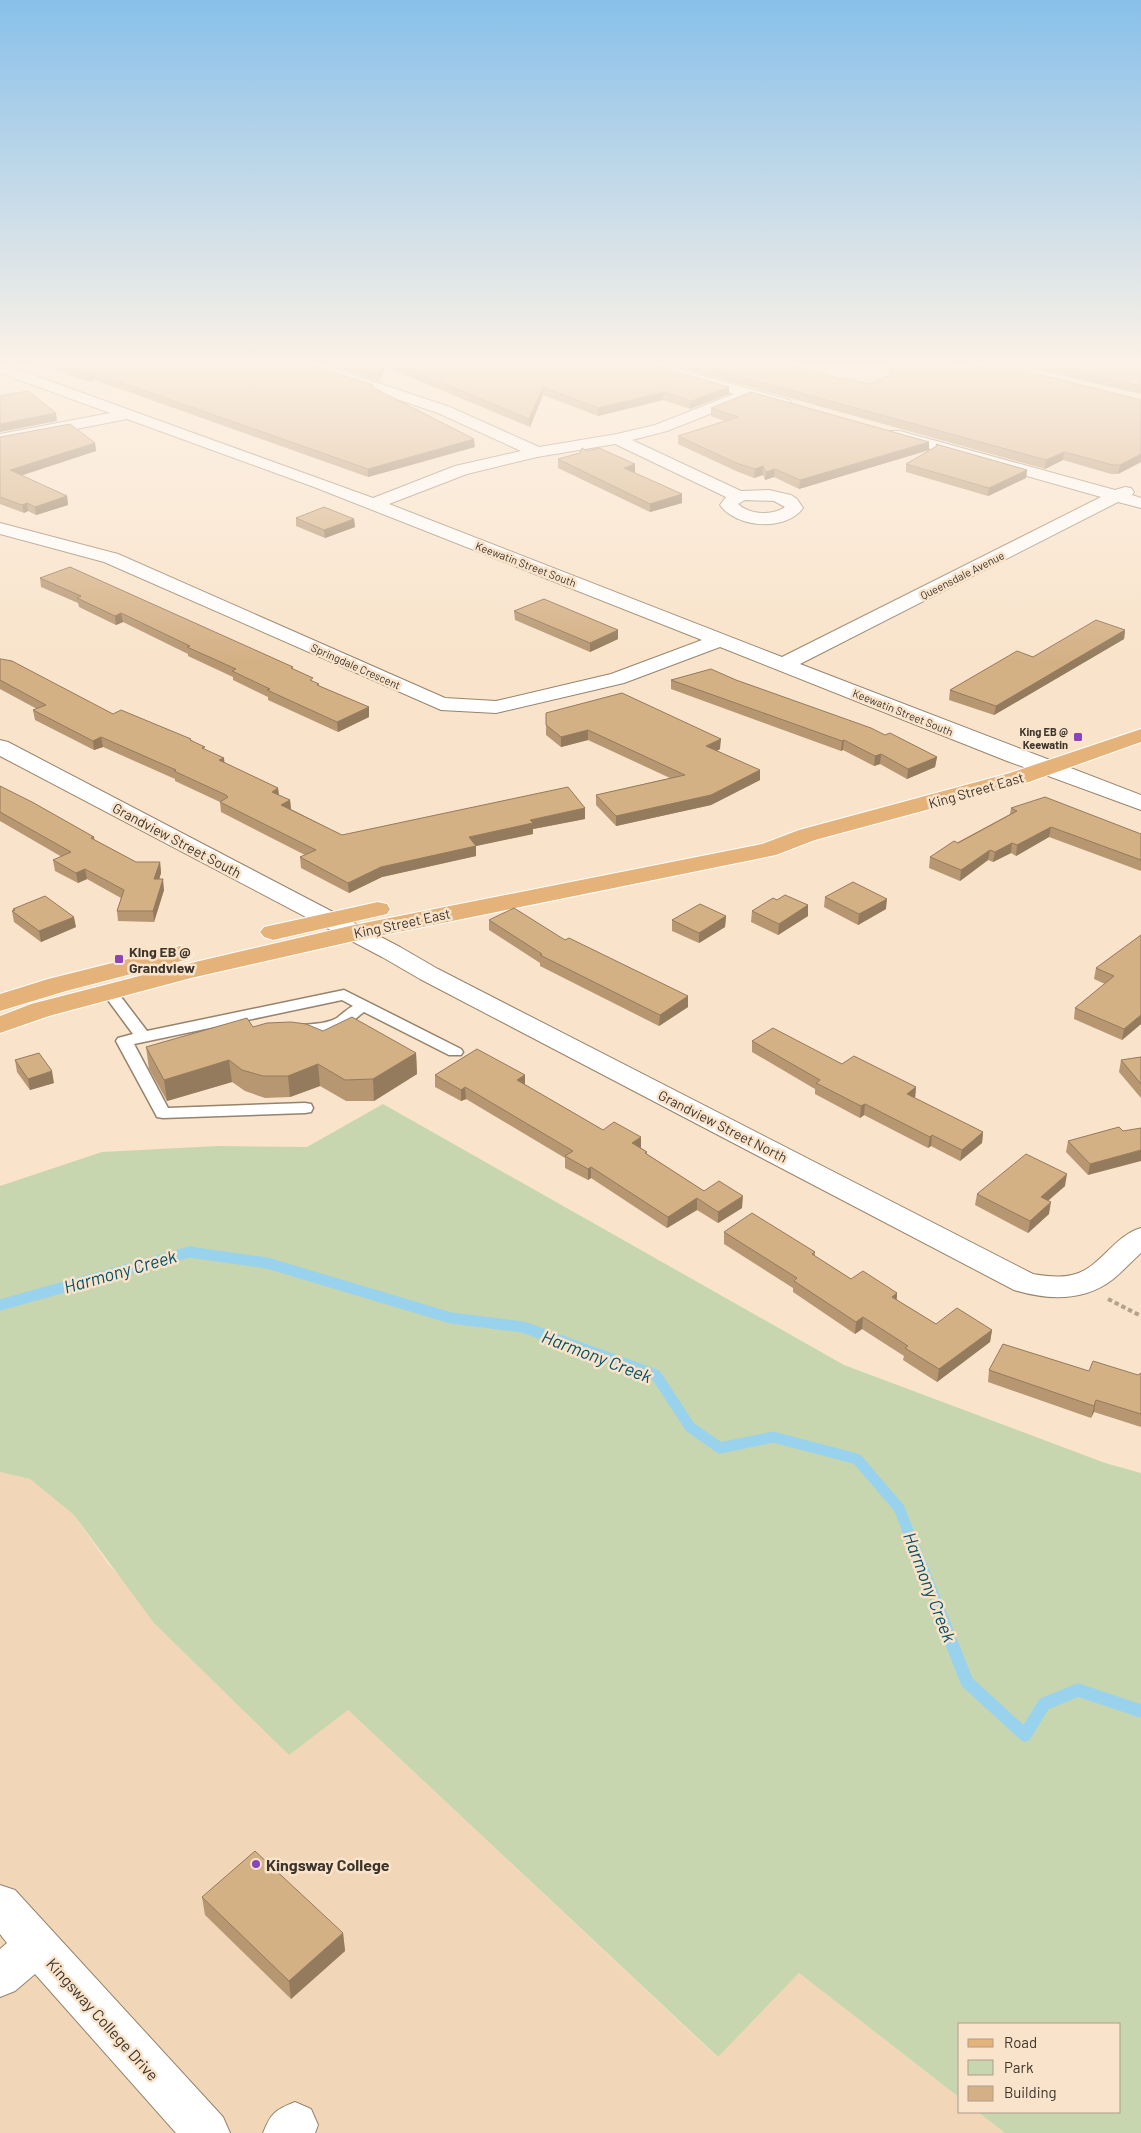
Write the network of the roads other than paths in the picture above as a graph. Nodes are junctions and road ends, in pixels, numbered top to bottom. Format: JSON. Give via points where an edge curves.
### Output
{"nodes":[{"id":1,"x":260,"y":463,"type":"edge"},
{"id":2,"x":493,"y":463,"type":"edge"},
{"id":3,"x":667,"y":463,"type":"edge"},
{"id":4,"x":996,"y":463,"type":"edge"},
{"id":5,"x":1141,"y":484,"type":"edge"},
{"id":6,"x":739,"y":496,"type":"dead end"},
{"id":7,"x":1116,"y":496,"type":"junction"},
{"id":8,"x":1141,"y":503,"type":"edge"},
{"id":9,"x":373,"y":504,"type":"junction"},
{"id":10,"x":0,"y":528,"type":"edge"},
{"id":11,"x":720,"y":640,"type":"junction"},
{"id":12,"x":783,"y":665,"type":"junction"},
{"id":13,"x":1141,"y":735,"type":"edge"},
{"id":14,"x":0,"y":747,"type":"edge"},
{"id":15,"x":1050,"y":768,"type":"junction"},
{"id":16,"x":1141,"y":803,"type":"edge"},
{"id":17,"x":807,"y":836,"type":"junction"},
{"id":18,"x":328,"y":919,"type":"junction"},
{"id":19,"x":354,"y":934,"type":"junction"},
{"id":20,"x":110,"y":992,"type":"junction"},
{"id":21,"x":0,"y":1002,"type":"edge"},
{"id":22,"x":363,"y":1005,"type":"junction"},
{"id":23,"x":260,"y":1012,"type":"junction"},
{"id":24,"x":0,"y":1025,"type":"edge"},
{"id":25,"x":143,"y":1037,"type":"junction"},
{"id":26,"x":455,"y":1052,"type":"dead end"},
{"id":27,"x":305,"y":1108,"type":"dead end"},
{"id":28,"x":1141,"y":1238,"type":"edge"},
{"id":29,"x":0,"y":1904,"type":"edge"},
{"id":30,"x":36,"y":1945,"type":"junction"},
{"id":31,"x":0,"y":1977,"type":"edge"},
{"id":32,"x":206,"y":2133,"type":"edge"}],
"edges":[{"from":1,"to":9,"type":"street","name":"Keewatin Street South"},
{"from":2,"to":9,"type":"street","via":[[462,470]]},
{"from":3,"to":6,"type":"street"},
{"from":4,"to":7,"type":"street"},
{"from":5,"to":7,"type":"street","name":"Queensdale Avenue"},
{"from":7,"to":8,"type":"street"},
{"from":7,"to":12,"type":"street","name":"Queensdale Avenue"},
{"from":9,"to":11,"type":"street","name":"Keewatin Street South"},
{"from":10,"to":11,"type":"street","name":"Springdale Crescent","via":[[111,558],[442,704],[506,705],[617,679]]},
{"from":11,"to":12,"type":"street","name":"Keewatin Street South"},
{"from":12,"to":15,"type":"street","name":"Keewatin Street South"},
{"from":13,"to":15,"type":"main road","name":"King Street East"},
{"from":14,"to":18,"type":"street","name":"Grandview Street South"},
{"from":15,"to":16,"type":"street","name":"Keewatin Street South"},
{"from":15,"to":17,"type":"main road","name":"King Street East"},
{"from":17,"to":18,"type":"main road","name":"King Street East","via":[[750,838]]},
{"from":17,"to":19,"type":"main road","name":"King Street East","via":[[768,850]]},
{"from":18,"to":19,"type":"street","name":"Grandview Street South"},
{"from":18,"to":21,"type":"main road","name":"King Street East","via":[[138,964]]},
{"from":19,"to":20,"type":"main road","name":"King Street East","via":[[187,970]]},
{"from":19,"to":28,"type":"street","name":"Grandview Street North","via":[[1025,1283],[1050,1288],[1089,1280]]},
{"from":20,"to":24,"type":"main road","name":"King Street East","via":[[40,1010]]},
{"from":20,"to":25,"type":"lane"},
{"from":22,"to":23,"type":"lane","via":[[344,995]]},
{"from":22,"to":23,"type":"lane","via":[[341,1022],[295,1030],[274,1027]]},
{"from":22,"to":26,"type":"lane"},
{"from":23,"to":25,"type":"lane"},
{"from":25,"to":27,"type":"lane","via":[[124,1041],[162,1114]]},
{"from":29,"to":30,"type":"street","name":"Kingsway College Drive"},
{"from":30,"to":31,"type":"street"},
{"from":30,"to":32,"type":"street","name":"Kingsway College Drive"}]}
